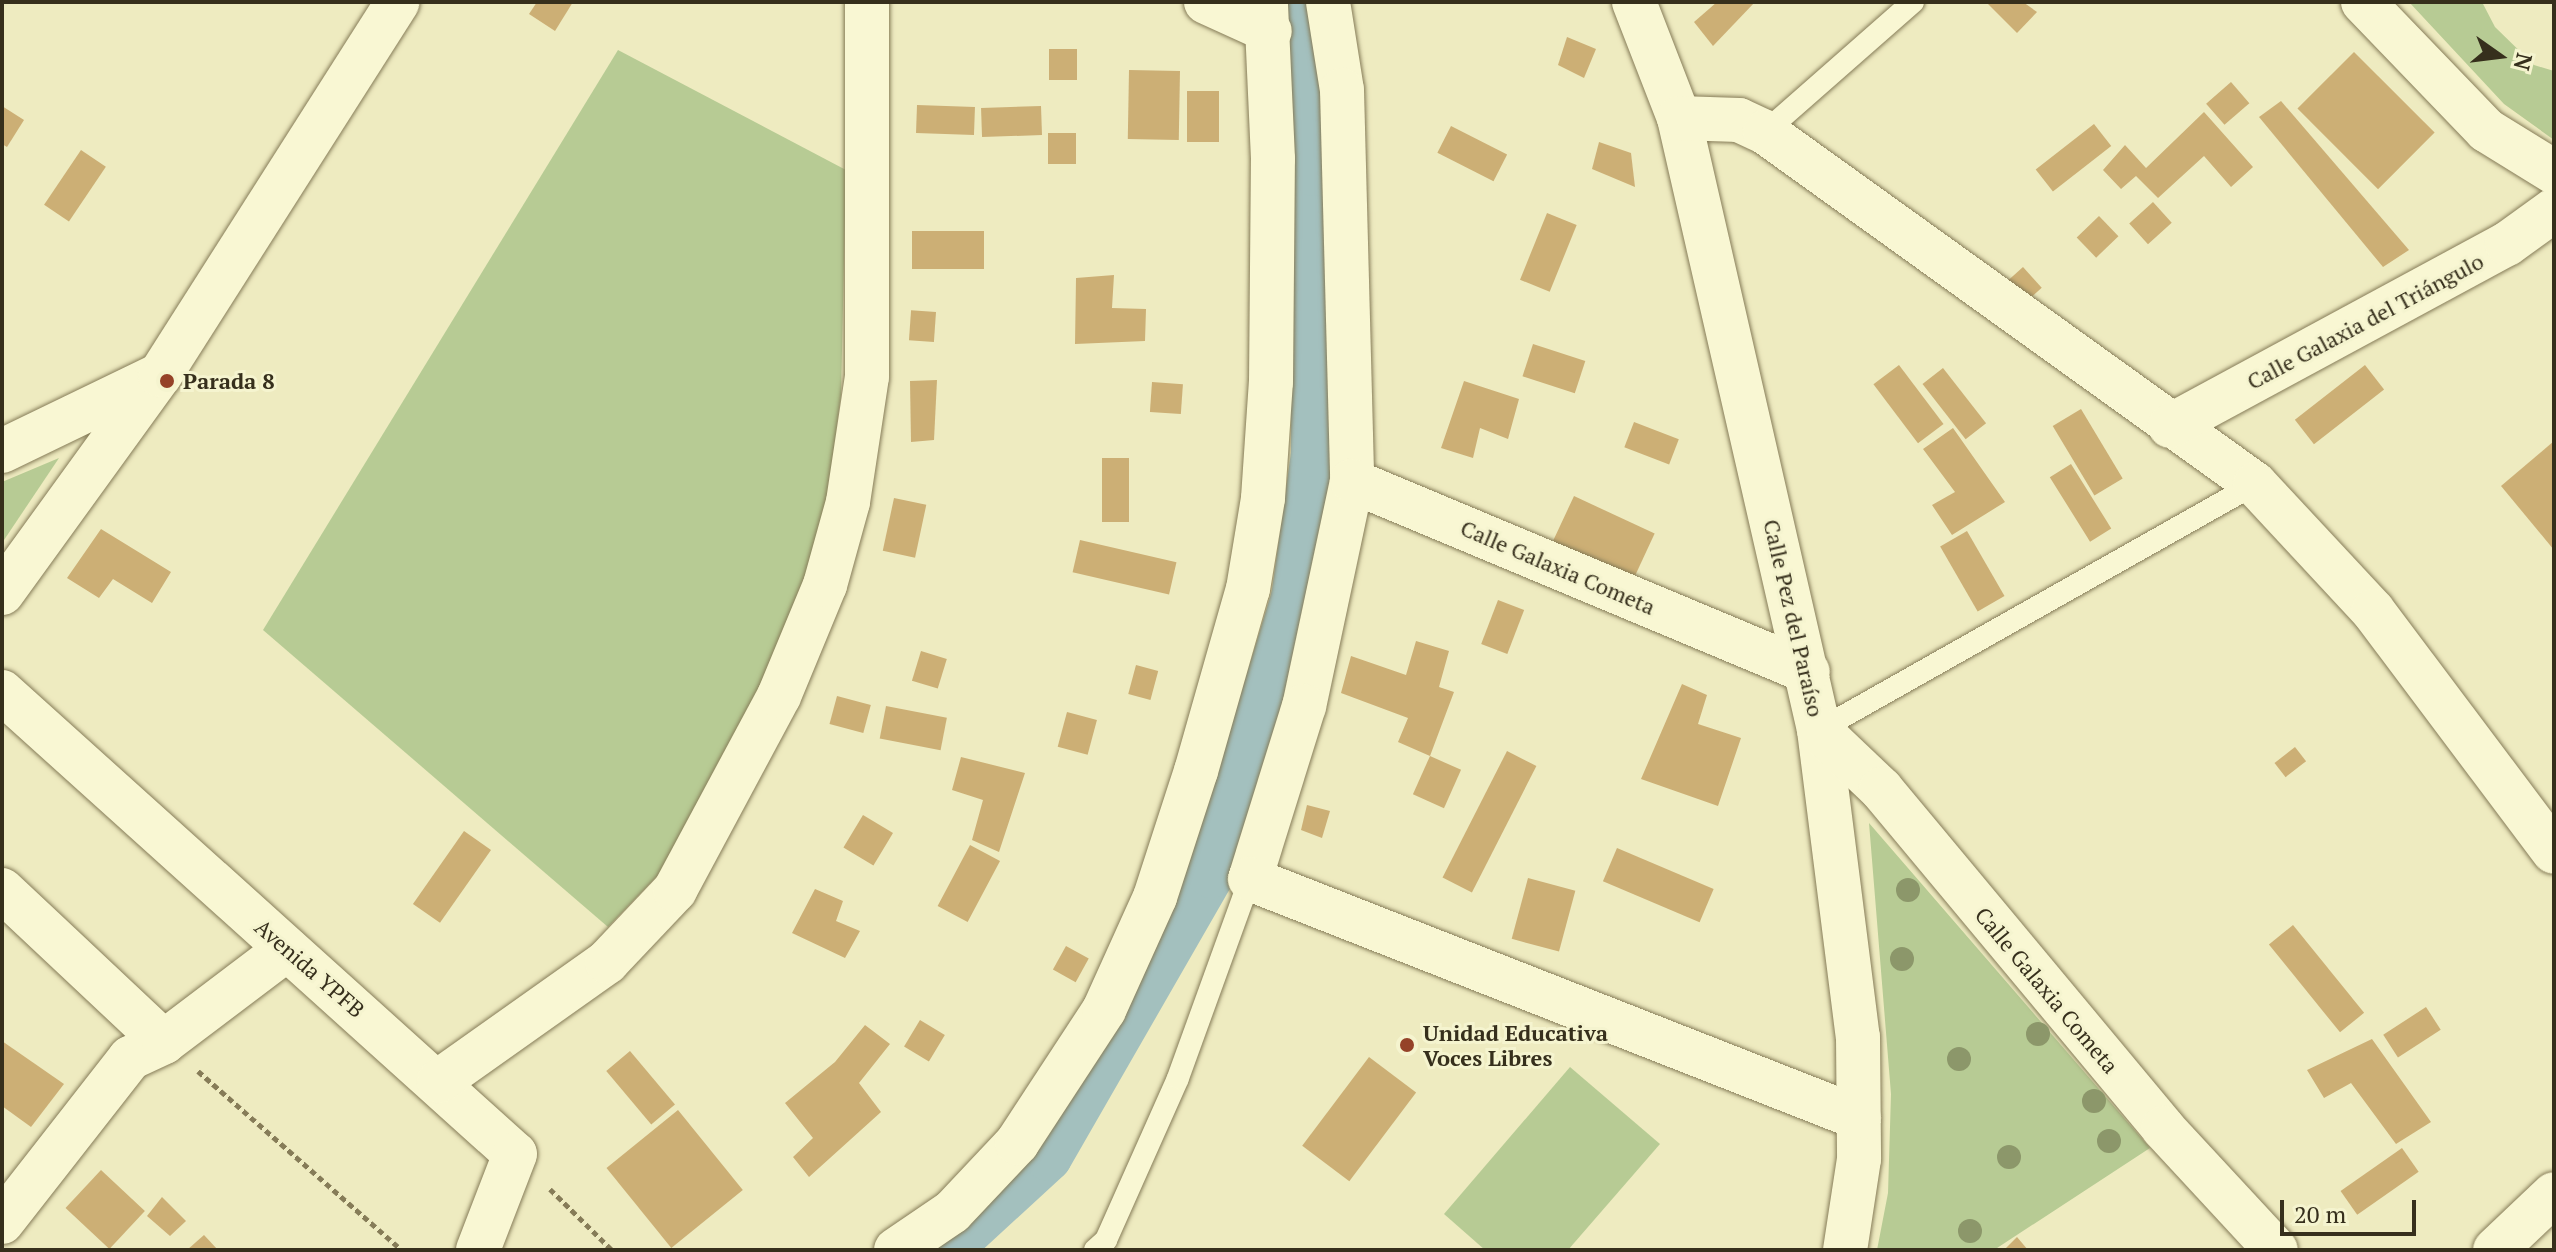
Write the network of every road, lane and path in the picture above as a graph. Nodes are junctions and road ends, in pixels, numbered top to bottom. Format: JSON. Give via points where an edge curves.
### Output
{"nodes":[{"id":1,"x":398,"y":2,"type":"edge"},
{"id":2,"x":867,"y":2,"type":"edge"},
{"id":3,"x":1206,"y":2,"type":"edge"},
{"id":4,"x":1328,"y":2,"type":"edge"},
{"id":5,"x":1634,"y":2,"type":"edge"},
{"id":6,"x":1913,"y":2,"type":"edge"},
{"id":7,"x":2363,"y":2,"type":"edge"},
{"id":8,"x":1268,"y":16,"type":"edge"},
{"id":9,"x":1679,"y":118,"type":"junction"},
{"id":10,"x":1765,"y":132,"type":"junction"},
{"id":11,"x":2554,"y":172,"type":"edge"},
{"id":12,"x":2554,"y":210,"type":"edge"},
{"id":13,"x":160,"y":375,"type":"junction"},
{"id":14,"x":2170,"y":426,"type":"junction"},
{"id":15,"x":2,"y":451,"type":"edge"},
{"id":16,"x":1352,"y":481,"type":"junction"},
{"id":17,"x":2255,"y":484,"type":"junction"},
{"id":18,"x":2,"y":593,"type":"edge"},
{"id":19,"x":1808,"y":672,"type":"junction"},
{"id":20,"x":2,"y":692,"type":"edge"},
{"id":21,"x":1819,"y":730,"type":"junction"},
{"id":22,"x":2554,"y":852,"type":"edge"},
{"id":23,"x":1250,"y":879,"type":"junction"},
{"id":24,"x":2,"y":890,"type":"edge"},
{"id":25,"x":287,"y":949,"type":"junction"},
{"id":26,"x":164,"y":1042,"type":"junction"},
{"id":27,"x":439,"y":1081,"type":"junction"},
{"id":28,"x":1859,"y":1118,"type":"junction"},
{"id":29,"x":515,"y":1154,"type":"junction"},
{"id":30,"x":2554,"y":1194,"type":"edge"},
{"id":31,"x":2,"y":1222,"type":"edge"},
{"id":32,"x":402,"y":1250,"type":"edge"},
{"id":33,"x":478,"y":1250,"type":"edge"},
{"id":34,"x":612,"y":1250,"type":"edge"},
{"id":35,"x":896,"y":1250,"type":"edge"},
{"id":36,"x":1095,"y":1250,"type":"edge"},
{"id":37,"x":1845,"y":1250,"type":"edge"},
{"id":38,"x":2276,"y":1250,"type":"edge"},
{"id":39,"x":2495,"y":1250,"type":"edge"}],
"edges":[{"from":1,"to":13,"type":"street"},
{"from":2,"to":27,"type":"street","via":[[867,377],[848,502],[825,585],[779,696],[675,890],[607,962]]},
{"from":3,"to":8,"type":"street"},
{"from":4,"to":16,"type":"street","via":[[1342,90]]},
{"from":5,"to":9,"type":"street","name":"Calle Pez del Paraíso"},
{"from":6,"to":10,"type":"lane"},
{"from":7,"to":11,"type":"street","via":[[2486,130]]},
{"from":8,"to":35,"type":"street","via":[[1271,382],[1263,498],[1248,589],[1196,771],[1155,897],[1104,1010],[1017,1143],[952,1212]]},
{"from":9,"to":10,"type":"street","via":[[1739,120]]},
{"from":9,"to":19,"type":"street","name":"Calle Pez del Paraíso"},
{"from":10,"to":14,"type":"street"},
{"from":12,"to":14,"type":"street","name":"Calle Galaxia del Triángulo","via":[[2507,244]]},
{"from":13,"to":15,"type":"street"},
{"from":13,"to":18,"type":"street"},
{"from":14,"to":17,"type":"street"},
{"from":16,"to":19,"type":"street","name":"Calle Galaxia Cometa"},
{"from":16,"to":23,"type":"street","via":[[1304,706]]},
{"from":17,"to":21,"type":"lane"},
{"from":17,"to":22,"type":"street","via":[[2373,611]]},
{"from":19,"to":21,"type":"street","name":"Calle Pez del Paraíso"},
{"from":20,"to":25,"type":"street","name":"Avenida YPFB"},
{"from":21,"to":28,"type":"street","name":"Calle Pez del Paraíso","via":[[1858,1037]]},
{"from":21,"to":38,"type":"street","name":"Calle Galaxia Cometa","via":[[1881,789],[2163,1128]]},
{"from":23,"to":28,"type":"street"},
{"from":23,"to":36,"type":"lane","via":[[1178,1078],[1106,1240]]},
{"from":24,"to":26,"type":"street"},
{"from":25,"to":26,"type":"street"},
{"from":25,"to":27,"type":"street","name":"Avenida YPFB"},
{"from":26,"to":31,"type":"street","via":[[130,1058]]},
{"from":26,"to":32,"type":"path"},
{"from":27,"to":29,"type":"street","name":"Avenida YPFB"},
{"from":28,"to":37,"type":"street","name":"Calle Pez del Paraíso"},
{"from":29,"to":33,"type":"street"},
{"from":29,"to":34,"type":"path"},
{"from":30,"to":39,"type":"street"}]}
